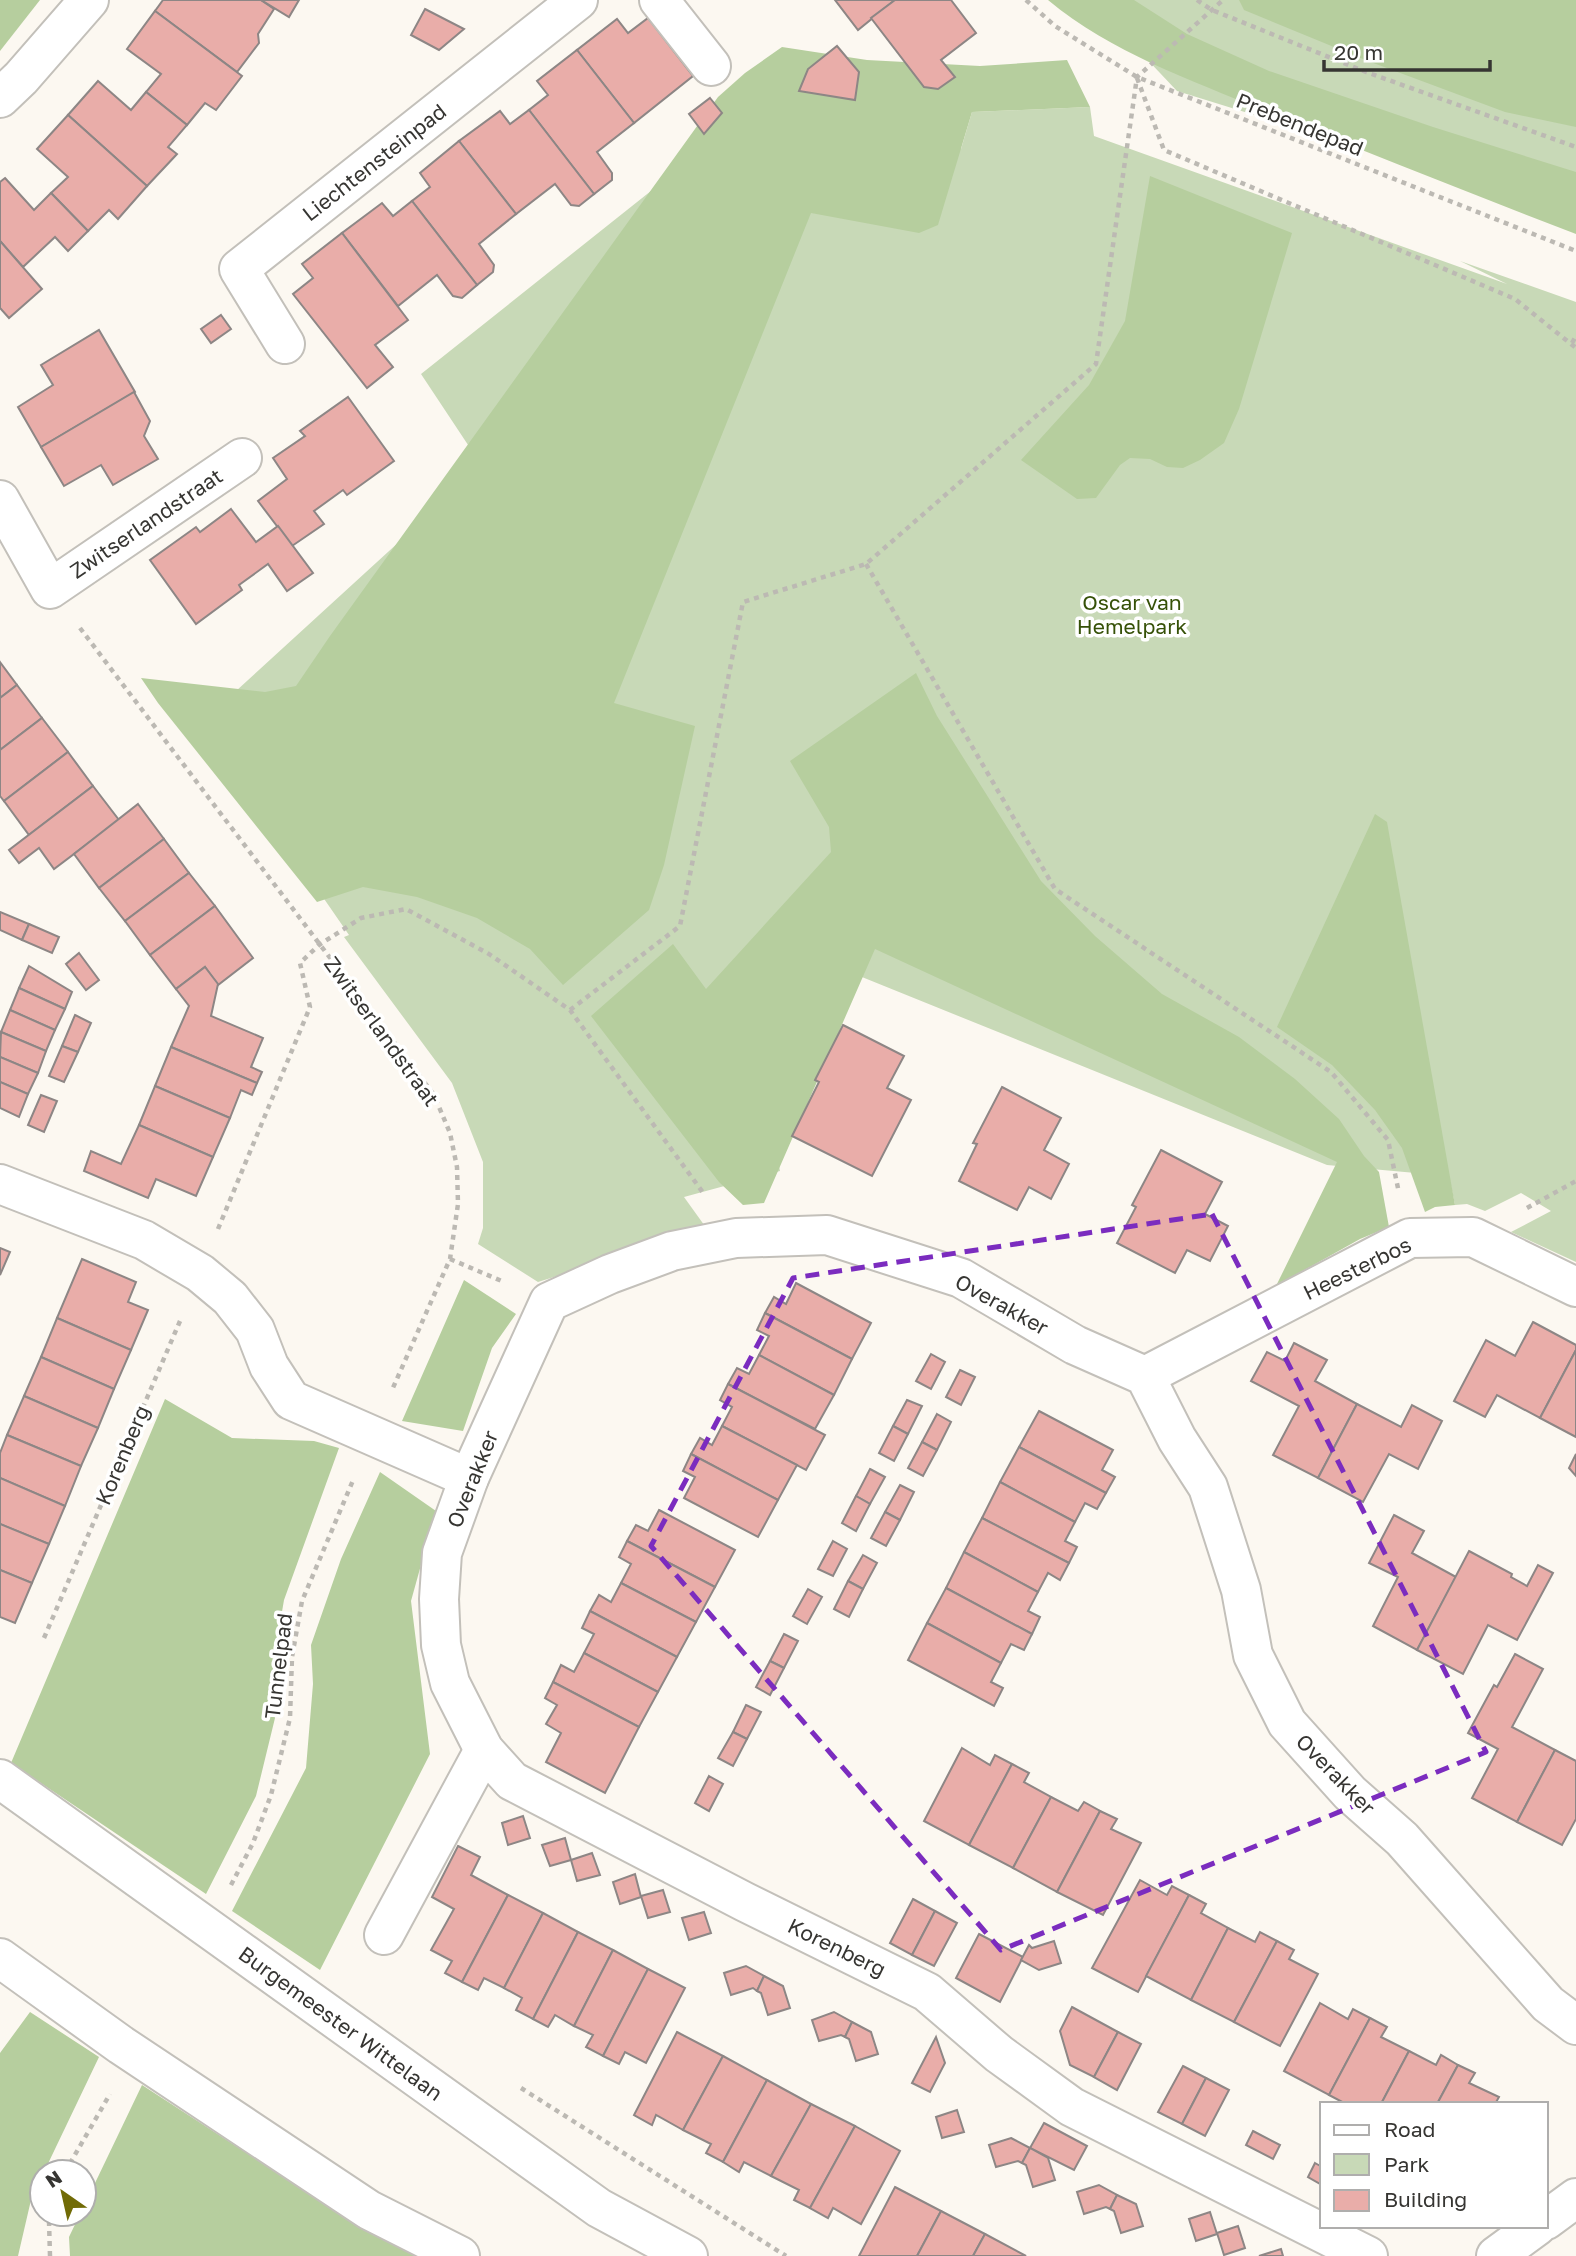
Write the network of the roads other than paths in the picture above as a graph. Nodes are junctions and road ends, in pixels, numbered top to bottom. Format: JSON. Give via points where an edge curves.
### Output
{"nodes":[{"id":1,"x":89,"y":0,"type":"edge"},
{"id":2,"x":578,"y":0,"type":"edge"},
{"id":3,"x":659,"y":0,"type":"edge"},
{"id":4,"x":711,"y":66,"type":"dead end"},
{"id":5,"x":0,"y":98,"type":"edge"},
{"id":6,"x":285,"y":344,"type":"dead end"},
{"id":7,"x":242,"y":458,"type":"dead end"},
{"id":8,"x":0,"y":500,"type":"edge"},
{"id":9,"x":0,"y":1184,"type":"edge"},
{"id":10,"x":1576,"y":1287,"type":"edge"},
{"id":11,"x":1145,"y":1376,"type":"junction"},
{"id":12,"x":469,"y":1478,"type":"junction"},
{"id":13,"x":484,"y":1749,"type":"junction"},
{"id":14,"x":0,"y":1779,"type":"edge"},
{"id":15,"x":384,"y":1935,"type":"dead end"},
{"id":16,"x":0,"y":1958,"type":"edge"},
{"id":17,"x":1576,"y":2025,"type":"edge"},
{"id":18,"x":1576,"y":2198,"type":"edge"},
{"id":19,"x":1548,"y":2219,"type":"edge"},
{"id":20,"x":1534,"y":2228,"type":"edge"},
{"id":21,"x":460,"y":2256,"type":"edge"},
{"id":22,"x":688,"y":2256,"type":"edge"},
{"id":23,"x":1368,"y":2256,"type":"edge"},
{"id":24,"x":1496,"y":2256,"type":"edge"}],
"edges":[{"from":1,"to":5,"type":"street"},
{"from":2,"to":6,"type":"street","name":"Liechtensteinpad","via":[[239,269]]},
{"from":3,"to":4,"type":"street"},
{"from":7,"to":8,"type":"street","name":"Zwitserlandstraat","via":[[50,589]]},
{"from":9,"to":12,"type":"street","via":[[144,1240],[200,1273],[230,1298],[255,1330],[269,1366],[291,1400]]},
{"from":10,"to":11,"type":"street","name":"Heesterbos","via":[[1474,1237],[1410,1238]]},
{"from":11,"to":12,"type":"street","name":"Overakker","via":[[1075,1345],[961,1278],[827,1235],[736,1237],[672,1251],[550,1302]]},
{"from":11,"to":17,"type":"street","name":"Overakker","via":[[1208,1487],[1241,1590],[1253,1655],[1287,1723],[1350,1793],[1402,1839],[1548,2004]]},
{"from":12,"to":13,"type":"street","name":"Overakker","via":[[442,1553],[441,1645],[450,1683]]},
{"from":13,"to":15,"type":"street"},
{"from":13,"to":23,"type":"street","name":"Korenberg","via":[[512,1781],[927,1992],[999,2054],[1072,2107]]},
{"from":14,"to":22,"type":"street","name":"Burgemeester Wittelaan","via":[[599,2208]]},
{"from":16,"to":21,"type":"street","via":[[121,2045],[369,2210]]},
{"from":18,"to":19,"type":"street"},
{"from":20,"to":24,"type":"street"}]}
